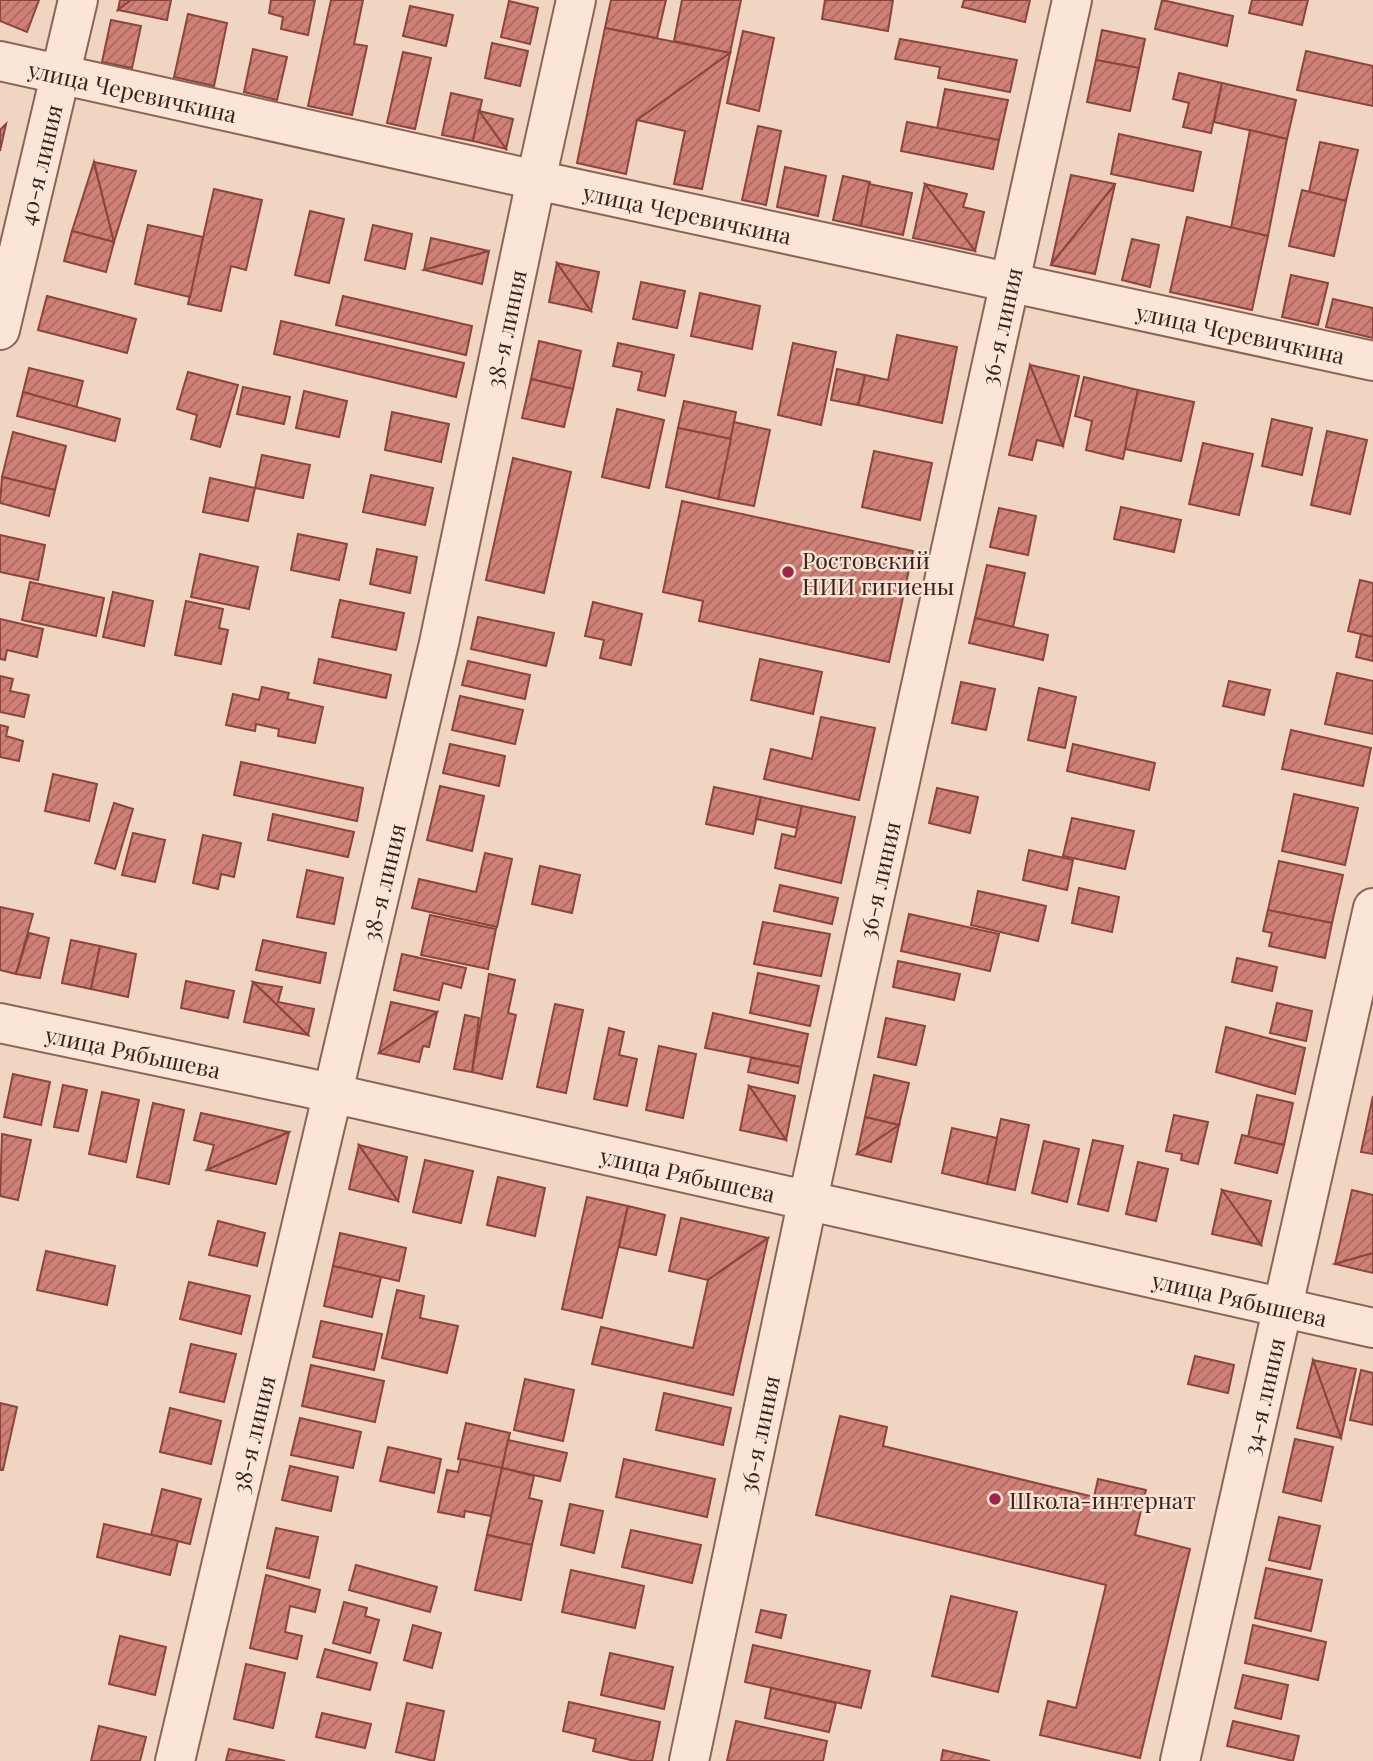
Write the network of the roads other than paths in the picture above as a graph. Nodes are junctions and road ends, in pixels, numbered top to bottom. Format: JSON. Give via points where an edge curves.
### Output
{"nodes":[{"id":1,"x":78,"y":0,"type":"edge"},
{"id":2,"x":576,"y":0,"type":"edge"},
{"id":3,"x":1072,"y":0,"type":"edge"},
{"id":4,"x":0,"y":61,"type":"edge"},
{"id":5,"x":59,"y":74,"type":"junction"},
{"id":6,"x":536,"y":180,"type":"junction"},
{"id":7,"x":1009,"y":282,"type":"junction"},
{"id":8,"x":0,"y":330,"type":"edge"},
{"id":9,"x":1373,"y":361,"type":"edge"},
{"id":10,"x":1373,"y":908,"type":"edge"},
{"id":11,"x":0,"y":1023,"type":"edge"},
{"id":12,"x":332,"y":1093,"type":"junction"},
{"id":13,"x":808,"y":1199,"type":"junction"},
{"id":14,"x":1281,"y":1307,"type":"junction"},
{"id":15,"x":1373,"y":1328,"type":"edge"},
{"id":16,"x":175,"y":1761,"type":"edge"},
{"id":17,"x":689,"y":1761,"type":"edge"},
{"id":18,"x":1180,"y":1761,"type":"edge"}],
"edges":[{"from":1,"to":5,"type":"street","name":"40-я линия"},
{"from":2,"to":6,"type":"street","name":"38-я линия"},
{"from":3,"to":7,"type":"street","name":"36-я линия"},
{"from":4,"to":5,"type":"street","name":"улица Черевичкина"},
{"from":5,"to":6,"type":"street","name":"улица Черевичкина"},
{"from":5,"to":8,"type":"street","name":"40-я линия"},
{"from":6,"to":7,"type":"street","name":"улица Черевичкина"},
{"from":6,"to":12,"type":"street","name":"38-я линия","via":[[439,643]]},
{"from":7,"to":9,"type":"street","name":"улица Черевичкина"},
{"from":7,"to":13,"type":"street","name":"36-я линия"},
{"from":10,"to":14,"type":"street","name":"34-я линия"},
{"from":11,"to":12,"type":"street","name":"улица Рябышева"},
{"from":12,"to":13,"type":"street","name":"улица Рябышева"},
{"from":12,"to":16,"type":"street","name":"38-я линия"},
{"from":13,"to":14,"type":"street","name":"улица Рябышева"},
{"from":13,"to":17,"type":"street","name":"36-я линия"},
{"from":14,"to":15,"type":"street","name":"улица Рябышева"},
{"from":14,"to":18,"type":"street","name":"34-я линия"}]}
